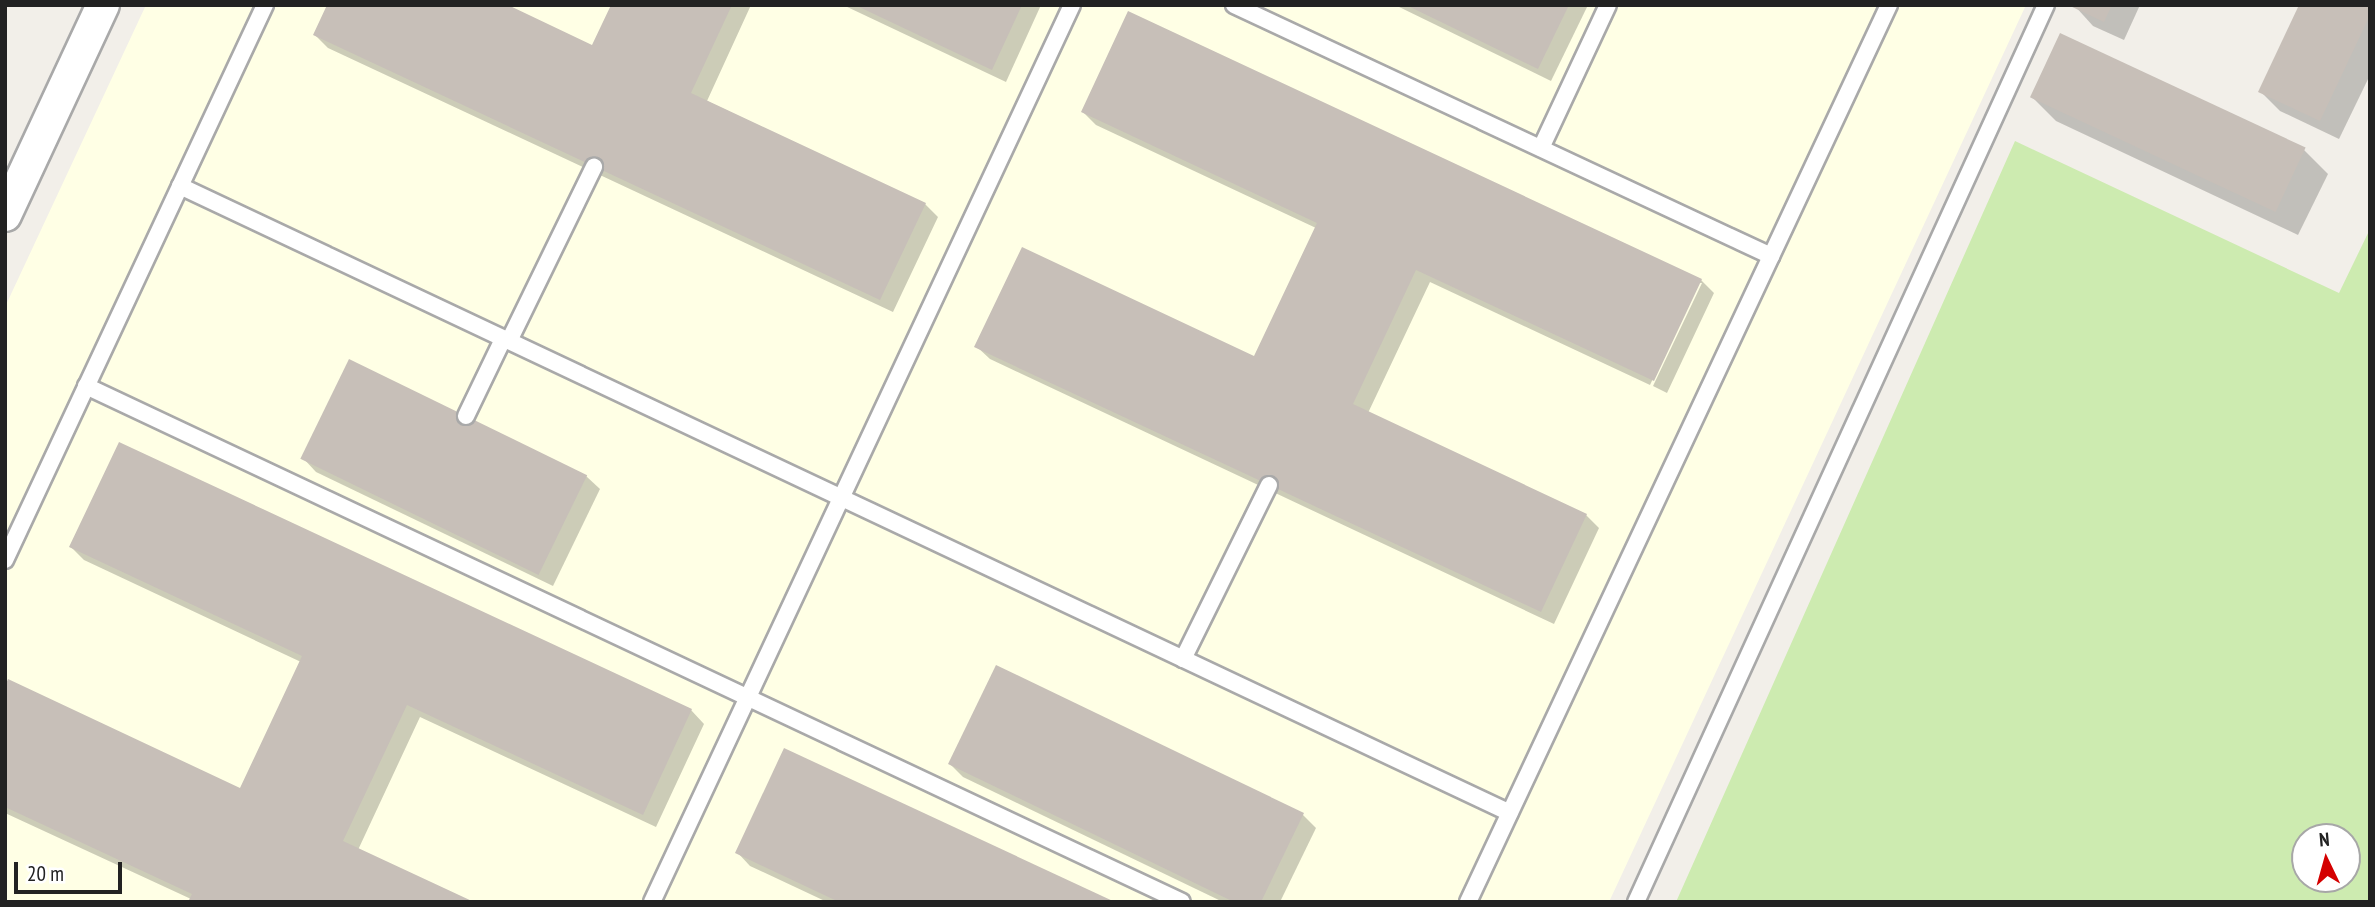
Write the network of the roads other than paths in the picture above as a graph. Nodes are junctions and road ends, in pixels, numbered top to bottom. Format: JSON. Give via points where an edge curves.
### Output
{"nodes":[{"id":1,"x":103,"y":5,"type":"edge"},
{"id":2,"x":265,"y":5,"type":"edge"},
{"id":3,"x":1072,"y":5,"type":"edge"},
{"id":4,"x":1234,"y":5,"type":"edge"},
{"id":5,"x":1608,"y":5,"type":"edge"},
{"id":6,"x":1889,"y":5,"type":"edge"},
{"id":7,"x":2046,"y":5,"type":"edge"},
{"id":8,"x":1251,"y":9,"type":"edge"},
{"id":9,"x":1541,"y":148,"type":"junction"},
{"id":10,"x":594,"y":167,"type":"dead end"},
{"id":11,"x":180,"y":186,"type":"junction"},
{"id":12,"x":5,"y":215,"type":"edge"},
{"id":13,"x":1771,"y":256,"type":"junction"},
{"id":14,"x":506,"y":340,"type":"junction"},
{"id":15,"x":86,"y":386,"type":"junction"},
{"id":16,"x":466,"y":416,"type":"dead end"},
{"id":17,"x":1269,"y":485,"type":"dead end"},
{"id":18,"x":842,"y":498,"type":"junction"},
{"id":19,"x":5,"y":560,"type":"edge"},
{"id":20,"x":1183,"y":659,"type":"junction"},
{"id":21,"x":748,"y":698,"type":"junction"},
{"id":22,"x":1510,"y":813,"type":"junction"},
{"id":23,"x":652,"y":902,"type":"edge"},
{"id":24,"x":1182,"y":902,"type":"edge"},
{"id":25,"x":1468,"y":902,"type":"edge"},
{"id":26,"x":1636,"y":902,"type":"edge"}],
"edges":[{"from":1,"to":12,"type":"street"},
{"from":2,"to":11,"type":"lane"},
{"from":3,"to":18,"type":"lane"},
{"from":4,"to":8,"type":"lane"},
{"from":5,"to":9,"type":"lane"},
{"from":6,"to":13,"type":"lane"},
{"from":7,"to":26,"type":"lane"},
{"from":8,"to":9,"type":"lane"},
{"from":9,"to":13,"type":"lane"},
{"from":10,"to":14,"type":"lane"},
{"from":11,"to":14,"type":"lane"},
{"from":11,"to":15,"type":"lane"},
{"from":13,"to":22,"type":"lane"},
{"from":14,"to":16,"type":"lane"},
{"from":14,"to":18,"type":"lane"},
{"from":15,"to":19,"type":"lane"},
{"from":15,"to":21,"type":"lane"},
{"from":17,"to":20,"type":"lane"},
{"from":18,"to":20,"type":"lane"},
{"from":18,"to":21,"type":"lane"},
{"from":20,"to":22,"type":"lane"},
{"from":21,"to":23,"type":"lane"},
{"from":21,"to":24,"type":"lane"},
{"from":22,"to":25,"type":"lane"}]}
